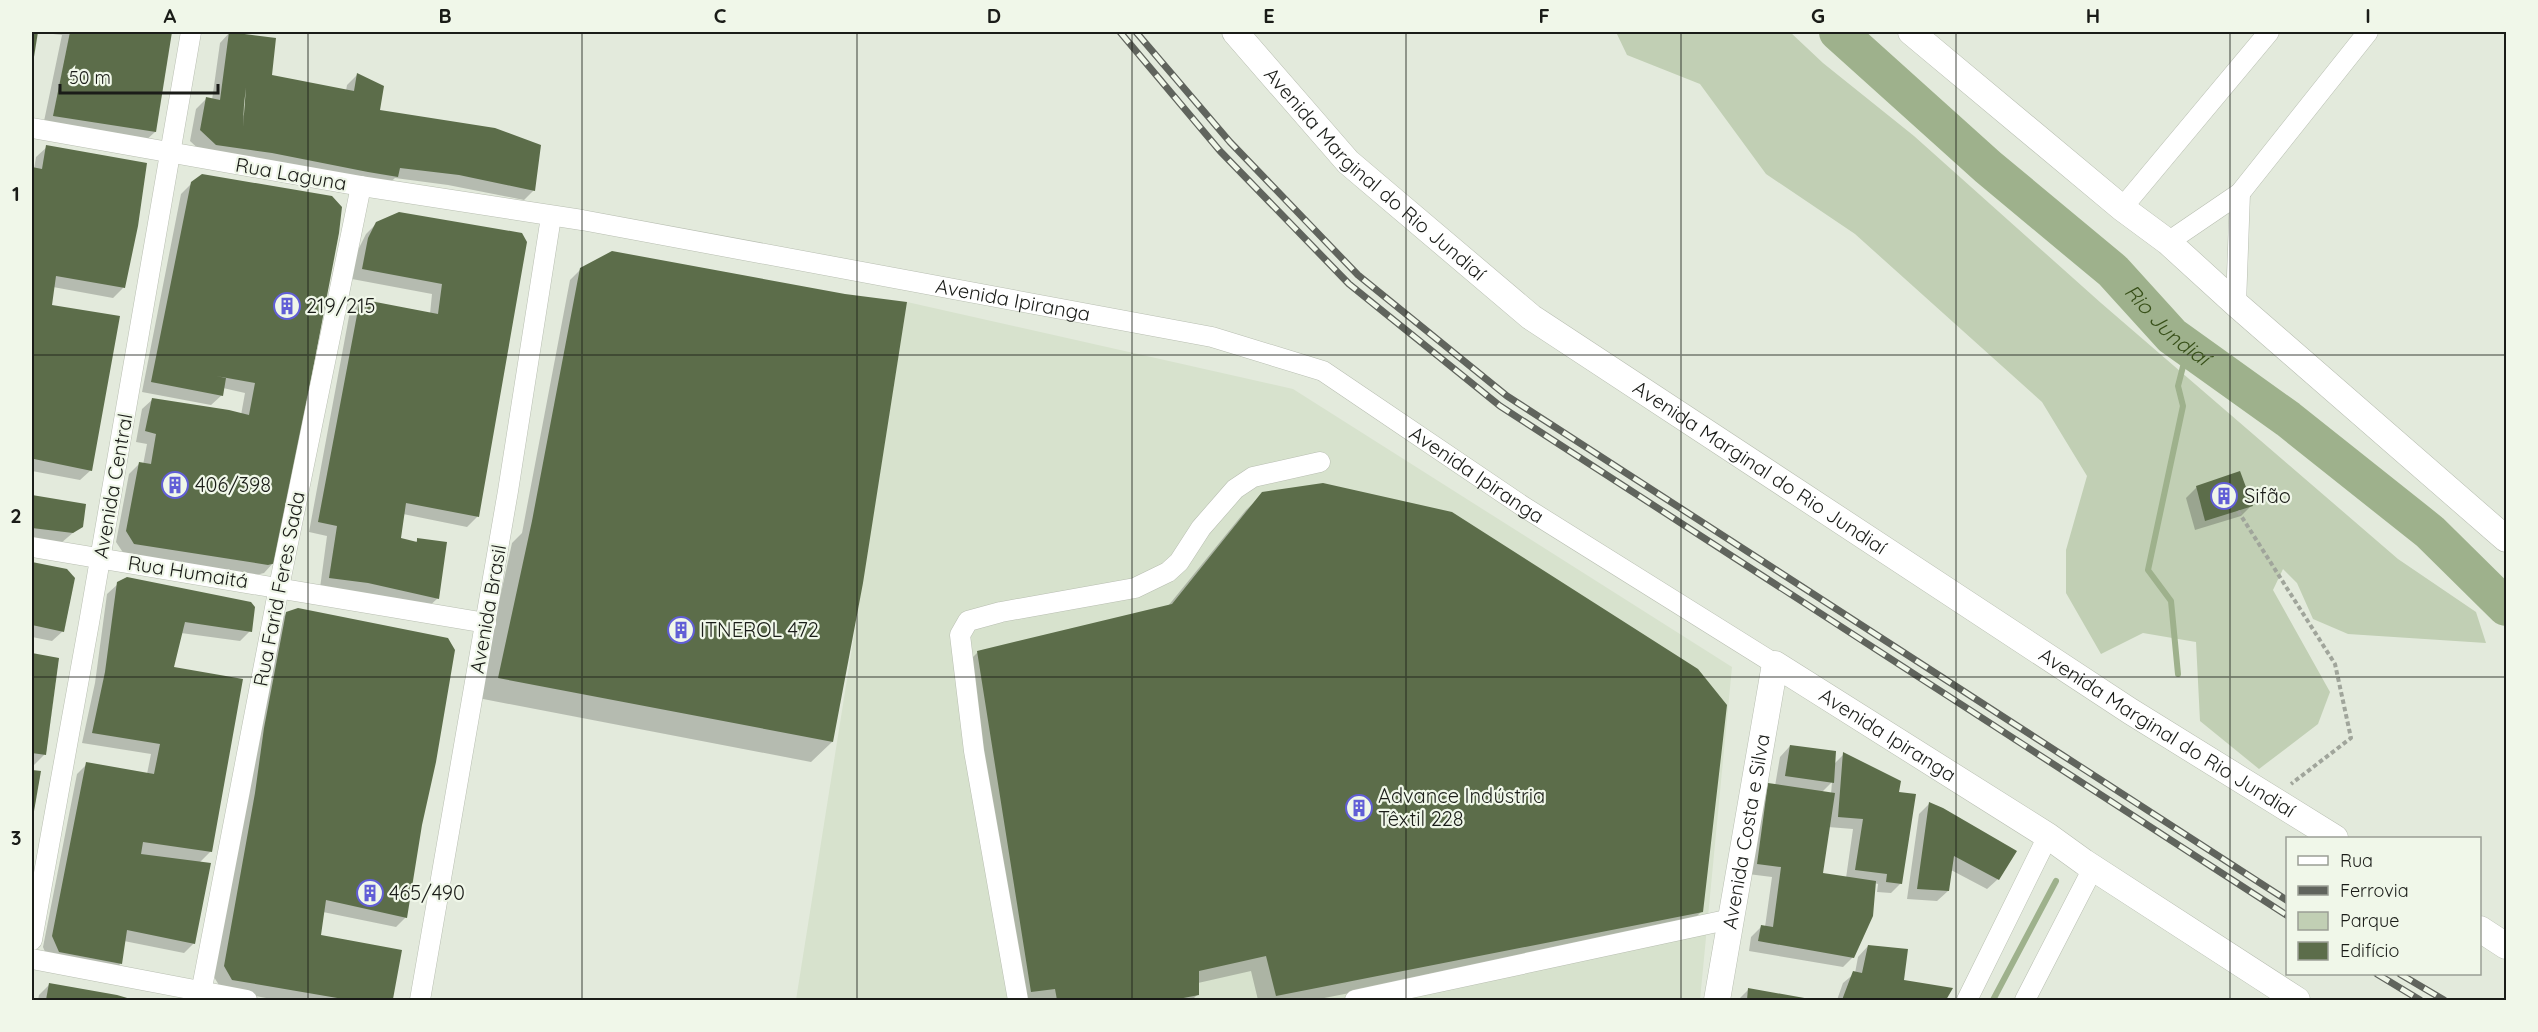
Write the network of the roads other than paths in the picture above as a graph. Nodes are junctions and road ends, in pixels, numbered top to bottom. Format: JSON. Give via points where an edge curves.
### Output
{"nodes":[{"id":1,"x":191,"y":32,"type":"edge"},
{"id":2,"x":1235,"y":32,"type":"edge"},
{"id":3,"x":1911,"y":32,"type":"edge"},
{"id":4,"x":2269,"y":32,"type":"edge"},
{"id":5,"x":2368,"y":32,"type":"edge"},
{"id":6,"x":32,"y":128,"type":"edge"},
{"id":7,"x":170,"y":153,"type":"junction"},
{"id":8,"x":361,"y":186,"type":"junction"},
{"id":9,"x":2240,"y":193,"type":"junction"},
{"id":10,"x":2122,"y":208,"type":"junction"},
{"id":11,"x":551,"y":217,"type":"junction"},
{"id":12,"x":2168,"y":242,"type":"junction"},
{"id":13,"x":2236,"y":304,"type":"junction"},
{"id":14,"x":1320,"y":462,"type":"dead end"},
{"id":15,"x":2506,"y":539,"type":"edge"},
{"id":16,"x":32,"y":547,"type":"edge"},
{"id":17,"x":100,"y":559,"type":"junction"},
{"id":18,"x":279,"y":586,"type":"junction"},
{"id":19,"x":486,"y":623,"type":"junction"},
{"id":20,"x":1775,"y":664,"type":"junction"},
{"id":21,"x":2333,"y":837,"type":"edge"},
{"id":22,"x":2052,"y":838,"type":"junction"},
{"id":23,"x":2089,"y":865,"type":"junction"},
{"id":24,"x":1731,"y":919,"type":"junction"},
{"id":25,"x":2481,"y":930,"type":"edge"},
{"id":26,"x":32,"y":940,"type":"edge"},
{"id":27,"x":2506,"y":946,"type":"edge"},
{"id":28,"x":32,"y":959,"type":"edge"},
{"id":29,"x":201,"y":993,"type":"junction"},
{"id":30,"x":248,"y":1000,"type":"edge"},
{"id":31,"x":420,"y":1000,"type":"edge"},
{"id":32,"x":1018,"y":1000,"type":"edge"},
{"id":33,"x":1355,"y":1000,"type":"edge"},
{"id":34,"x":1717,"y":1000,"type":"edge"},
{"id":35,"x":1967,"y":1000,"type":"edge"},
{"id":36,"x":2025,"y":1000,"type":"edge"},
{"id":37,"x":2297,"y":1000,"type":"edge"}],
"edges":[{"from":1,"to":7,"type":"street","name":"Avenida Central"},
{"from":2,"to":21,"type":"main road","name":"Avenida Marginal do Rio Jundiaí","via":[[1348,162],[1531,317],[2130,711]]},
{"from":3,"to":10,"type":"main road"},
{"from":4,"to":10,"type":"street"},
{"from":5,"to":9,"type":"street"},
{"from":6,"to":7,"type":"street","name":"Rua Laguna"},
{"from":7,"to":8,"type":"street","name":"Rua Laguna"},
{"from":7,"to":17,"type":"street","name":"Avenida Central"},
{"from":8,"to":11,"type":"street","name":"Rua Laguna"},
{"from":8,"to":18,"type":"street","name":"Rua Farid Feres Sada"},
{"from":9,"to":12,"type":"street"},
{"from":9,"to":13,"type":"street"},
{"from":10,"to":12,"type":"main road"},
{"from":11,"to":19,"type":"street","name":"Avenida Brasil"},
{"from":11,"to":20,"type":"street","name":"Avenida Ipiranga","via":[[1212,337],[1323,371],[1524,507]]},
{"from":12,"to":13,"type":"main road"},
{"from":13,"to":15,"type":"main road"},
{"from":14,"to":32,"type":"street","via":[[1253,477],[1235,489],[1201,528],[1179,562],[1168,572],[1135,588],[1001,612],[968,621],[960,635],[974,751]]},
{"from":16,"to":17,"type":"street","name":"Rua Humaitá"},
{"from":17,"to":18,"type":"street","name":"Rua Humaitá"},
{"from":17,"to":26,"type":"street","name":"Avenida Central"},
{"from":18,"to":19,"type":"street","name":"Rua Humaitá"},
{"from":18,"to":29,"type":"street","name":"Rua Farid Feres Sada"},
{"from":19,"to":31,"type":"street","name":"Avenida Brasil"},
{"from":20,"to":22,"type":"main road","name":"Avenida Ipiranga"},
{"from":20,"to":24,"type":"main road","name":"Avenida Costa e Silva"},
{"from":22,"to":23,"type":"main road","name":"Avenida Ipiranga"},
{"from":22,"to":35,"type":"street"},
{"from":23,"to":36,"type":"street"},
{"from":23,"to":37,"type":"main road","name":"Avenida Ipiranga"},
{"from":24,"to":33,"type":"street"},
{"from":24,"to":34,"type":"main road","name":"Avenida Costa e Silva"},
{"from":25,"to":27,"type":"main road"},
{"from":28,"to":29,"type":"street"},
{"from":29,"to":30,"type":"street"}]}
